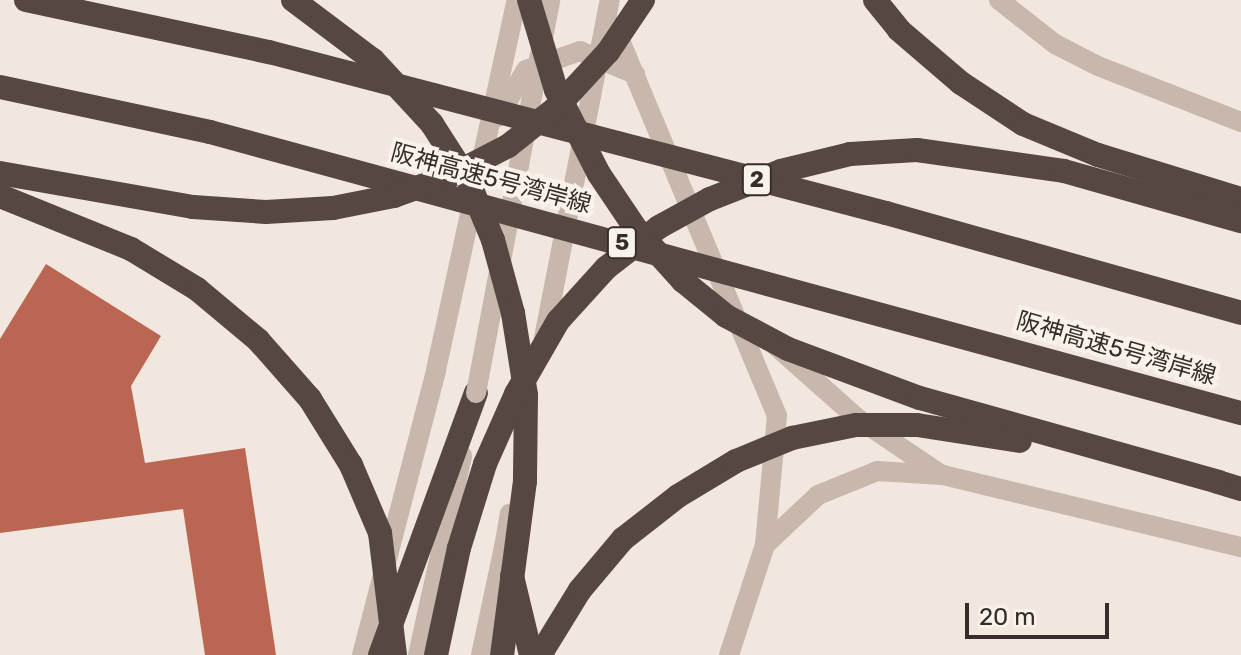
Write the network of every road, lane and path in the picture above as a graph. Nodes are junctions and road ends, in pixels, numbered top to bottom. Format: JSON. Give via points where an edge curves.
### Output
{"nodes":[{"id":1,"x":26,"y":0,"type":"edge"},
{"id":2,"x":293,"y":0,"type":"edge"},
{"id":3,"x":517,"y":0,"type":"edge"},
{"id":4,"x":529,"y":0,"type":"edge"},
{"id":5,"x":550,"y":0,"type":"edge"},
{"id":6,"x":603,"y":0,"type":"edge"},
{"id":7,"x":610,"y":0,"type":"edge"},
{"id":8,"x":643,"y":0,"type":"edge"},
{"id":9,"x":875,"y":0,"type":"edge"},
{"id":10,"x":999,"y":0,"type":"edge"},
{"id":11,"x":635,"y":74,"type":"junction"},
{"id":12,"x":0,"y":87,"type":"edge"},
{"id":13,"x":1241,"y":122,"type":"edge"},
{"id":14,"x":577,"y":132,"type":"junction"},
{"id":15,"x":488,"y":134,"type":"junction"},
{"id":16,"x":0,"y":173,"type":"edge"},
{"id":17,"x":0,"y":196,"type":"edge"},
{"id":18,"x":1241,"y":199,"type":"edge"},
{"id":19,"x":1241,"y":221,"type":"edge"},
{"id":20,"x":727,"y":295,"type":"junction"},
{"id":21,"x":1241,"y":313,"type":"edge"},
{"id":22,"x":476,"y":393,"type":"junction"},
{"id":23,"x":1241,"y":413,"type":"edge"},
{"id":24,"x":943,"y":475,"type":"junction"},
{"id":25,"x":1230,"y":486,"type":"edge"},
{"id":26,"x":765,"y":545,"type":"junction"},
{"id":27,"x":504,"y":547,"type":"junction"},
{"id":28,"x":1241,"y":547,"type":"edge"},
{"id":29,"x":362,"y":655,"type":"edge"},
{"id":30,"x":380,"y":655,"type":"edge"},
{"id":31,"x":395,"y":655,"type":"edge"},
{"id":32,"x":418,"y":655,"type":"edge"},
{"id":33,"x":436,"y":655,"type":"edge"},
{"id":34,"x":481,"y":655,"type":"edge"},
{"id":35,"x":502,"y":655,"type":"edge"},
{"id":36,"x":531,"y":655,"type":"edge"},
{"id":37,"x":540,"y":655,"type":"edge"},
{"id":38,"x":729,"y":655,"type":"edge"}],
"edges":[{"from":1,"to":14,"type":"highway","bridge":true,"via":[[269,52]]},
{"from":2,"to":35,"type":"highway","bridge":true,"via":[[373,60],[432,124],[468,180],[493,240],[513,313],[526,395],[525,481]]},
{"from":3,"to":15,"type":"street"},
{"from":4,"to":14,"type":"highway","number":"5","bridge":true,"via":[[556,90]]},
{"from":5,"to":22,"type":"street","bridge":true},
{"from":6,"to":11,"type":"street"},
{"from":7,"to":27,"type":"street","bridge":true},
{"from":8,"to":16,"type":"highway","bridge":true,"via":[[608,52],[557,107],[508,146],[452,175],[394,196],[266,212],[193,207]]},
{"from":9,"to":18,"type":"highway","via":[[899,30],[951,74],[1023,124],[1098,155]]},
{"from":10,"to":13,"type":"street","via":[[1055,44],[1098,66]]},
{"from":11,"to":15,"type":"street","via":[[580,51],[526,70]]},
{"from":11,"to":20,"type":"street"},
{"from":12,"to":23,"type":"highway","name":"阪神高速5号湾岸線","number":"5","bridge":true,"via":[[210,132]]},
{"from":14,"to":21,"type":"highway","bridge":true},
{"from":14,"to":25,"type":"highway","number":"5","bridge":true,"via":[[636,229],[683,281],[726,316],[788,349],[920,398]]},
{"from":15,"to":29,"type":"street","via":[[436,370]]},
{"from":17,"to":31,"type":"highway","bridge":true,"via":[[131,249],[197,289],[258,340],[310,399],[351,465],[380,533]]},
{"from":19,"to":33,"type":"highway","number":"2","bridge":true,"via":[[1064,171],[917,150],[850,154],[781,171],[659,227],[606,268],[558,321],[516,394],[485,464],[459,548]]},
{"from":20,"to":24,"type":"street","via":[[802,373]]},
{"from":20,"to":26,"type":"street","via":[[777,415]]},
{"from":22,"to":30,"type":"highway","bridge":true},
{"from":22,"to":32,"type":"street"},
{"from":24,"to":26,"type":"street","via":[[877,471],[818,495]]},
{"from":24,"to":28,"type":"street"},
{"from":25,"to":37,"type":"highway","bridge":true,"via":[[917,425],[856,425],[792,438],[724,468],[623,539],[580,590]]},
{"from":26,"to":38,"type":"street"},
{"from":27,"to":34,"type":"street"},
{"from":27,"to":36,"type":"highway","bridge":true}]}
